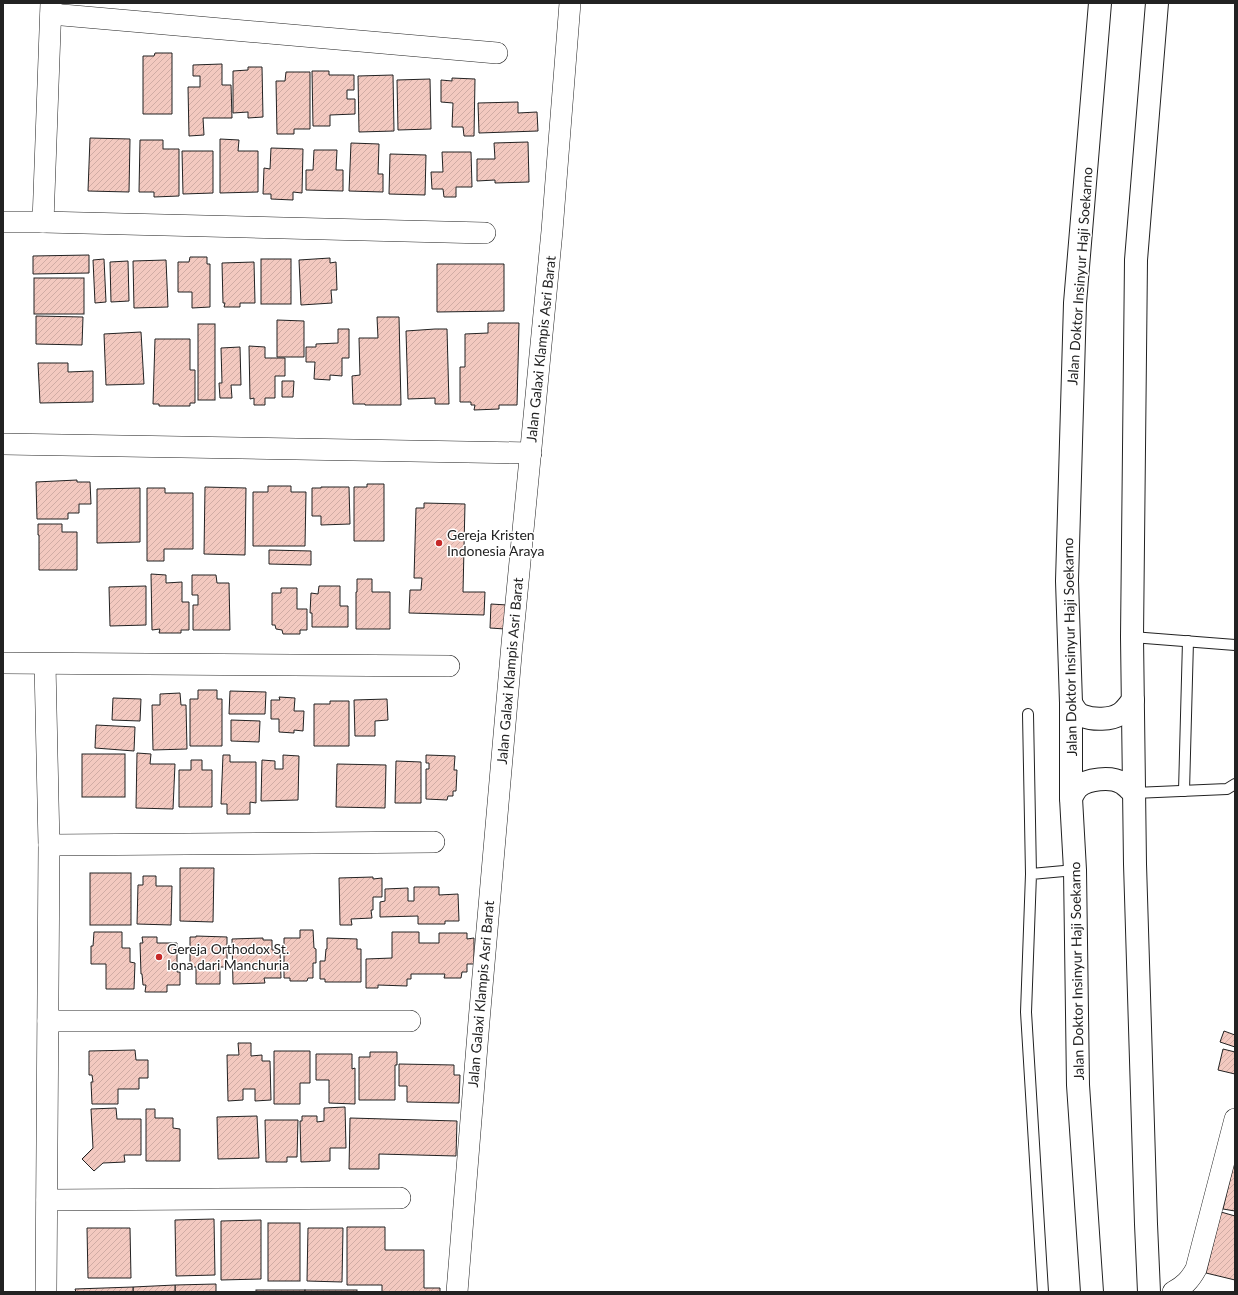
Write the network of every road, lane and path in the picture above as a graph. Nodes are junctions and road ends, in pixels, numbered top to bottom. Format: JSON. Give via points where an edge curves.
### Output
{"nodes":[{"id":1,"x":570,"y":3,"type":"edge"},
{"id":2,"x":1100,"y":3,"type":"edge"},
{"id":3,"x":1157,"y":3,"type":"edge"},
{"id":4,"x":51,"y":9,"type":"edge"},
{"id":5,"x":497,"y":53,"type":"dead end"},
{"id":6,"x":3,"y":222,"type":"edge"},
{"id":7,"x":43,"y":222,"type":"junction"},
{"id":8,"x":485,"y":233,"type":"dead end"},
{"id":9,"x":3,"y":444,"type":"edge"},
{"id":10,"x":531,"y":453,"type":"junction"},
{"id":11,"x":1132,"y":637,"type":"junction"},
{"id":12,"x":1188,"y":641,"type":"junction"},
{"id":13,"x":1235,"y":645,"type":"edge"},
{"id":14,"x":3,"y":663,"type":"edge"},
{"id":15,"x":45,"y":664,"type":"junction"},
{"id":16,"x":449,"y":666,"type":"dead end"},
{"id":17,"x":1132,"y":700,"type":"junction"},
{"id":18,"x":1071,"y":703,"type":"junction"},
{"id":19,"x":1028,"y":714,"type":"dead end"},
{"id":20,"x":1235,"y":784,"type":"edge"},
{"id":21,"x":1184,"y":791,"type":"junction"},
{"id":22,"x":1134,"y":793,"type":"junction"},
{"id":23,"x":1071,"y":798,"type":"junction"},
{"id":24,"x":434,"y":842,"type":"dead end"},
{"id":25,"x":49,"y":845,"type":"junction"},
{"id":26,"x":1075,"y":870,"type":"junction"},
{"id":27,"x":1031,"y":874,"type":"junction"},
{"id":28,"x":48,"y":1021,"type":"junction"},
{"id":29,"x":410,"y":1021,"type":"dead end"},
{"id":30,"x":1234,"y":1126,"type":"edge"},
{"id":31,"x":400,"y":1198,"type":"dead end"},
{"id":32,"x":47,"y":1200,"type":"junction"},
{"id":33,"x":46,"y":1292,"type":"edge"},
{"id":34,"x":457,"y":1292,"type":"edge"},
{"id":35,"x":1043,"y":1292,"type":"edge"},
{"id":36,"x":1092,"y":1292,"type":"edge"},
{"id":37,"x":1149,"y":1292,"type":"edge"},
{"id":38,"x":1173,"y":1292,"type":"edge"}],
"edges":[{"from":1,"to":10,"type":"street","name":"Jalan Galaxi Klampis Asri Barat"},
{"from":2,"to":18,"type":"main road","name":"Jalan Doktor Insinyur Haji Soekarno","via":[[1075,303],[1067,581]]},
{"from":3,"to":11,"type":"main road","via":[[1136,260]]},
{"from":4,"to":5,"type":"street"},
{"from":4,"to":7,"type":"street"},
{"from":6,"to":7,"type":"street"},
{"from":7,"to":8,"type":"street"},
{"from":9,"to":10,"type":"street"},
{"from":10,"to":34,"type":"street","name":"Jalan Galaxi Klampis Asri Barat","via":[[512,644]]},
{"from":11,"to":12,"type":"lane"},
{"from":11,"to":17,"type":"main road"},
{"from":12,"to":13,"type":"lane"},
{"from":12,"to":21,"type":"lane"},
{"from":14,"to":15,"type":"street"},
{"from":15,"to":16,"type":"street"},
{"from":15,"to":25,"type":"street"},
{"from":17,"to":18,"type":"main road","via":[[1121,714],[1110,718],[1083,716]]},
{"from":17,"to":22,"type":"main road"},
{"from":18,"to":23,"type":"main road","name":"Jalan Doktor Insinyur Haji Soekarno"},
{"from":19,"to":27,"type":"lane"},
{"from":20,"to":21,"type":"lane","via":[[1227,790]]},
{"from":21,"to":22,"type":"lane"},
{"from":22,"to":23,"type":"main road","via":[[1122,783],[1106,779],[1081,785]]},
{"from":22,"to":37,"type":"main road"},
{"from":23,"to":26,"type":"main road","name":"Jalan Doktor Insinyur Haji Soekarno"},
{"from":24,"to":25,"type":"street"},
{"from":25,"to":28,"type":"street"},
{"from":26,"to":27,"type":"lane"},
{"from":26,"to":36,"type":"main road","name":"Jalan Doktor Insinyur Haji Soekarno","via":[[1078,1085]]},
{"from":27,"to":35,"type":"lane","via":[[1026,1012]]},
{"from":28,"to":29,"type":"street"},
{"from":28,"to":32,"type":"street"},
{"from":30,"to":38,"type":"street","via":[[1196,1269],[1186,1283]]},
{"from":31,"to":32,"type":"street"},
{"from":32,"to":33,"type":"street"}]}
